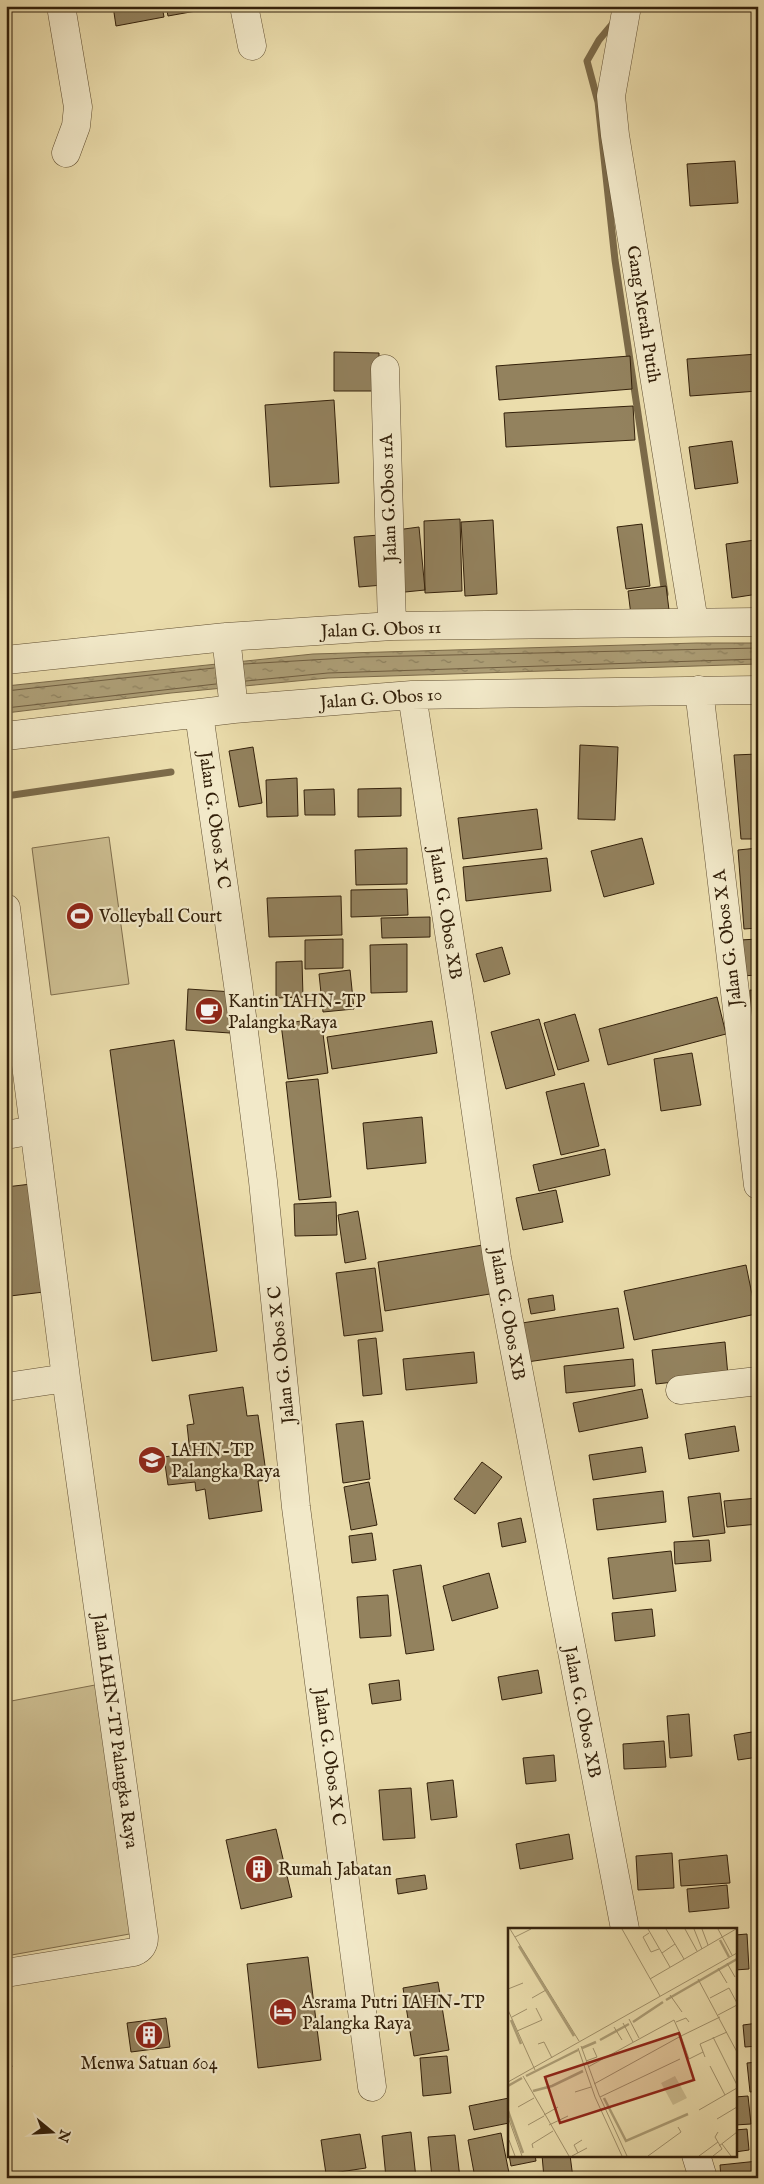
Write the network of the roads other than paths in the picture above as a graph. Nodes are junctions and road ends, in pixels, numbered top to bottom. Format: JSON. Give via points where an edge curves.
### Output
{"nodes":[{"id":1,"x":62,"y":6,"type":"edge"},
{"id":2,"x":244,"y":6,"type":"edge"},
{"id":3,"x":627,"y":6,"type":"edge"},
{"id":4,"x":252,"y":46,"type":"dead end"},
{"id":5,"x":66,"y":153,"type":"dead end"},
{"id":6,"x":385,"y":369,"type":"dead end"},
{"id":7,"x":694,"y":622,"type":"junction"},
{"id":8,"x":758,"y":622,"type":"edge"},
{"id":9,"x":392,"y":626,"type":"junction"},
{"id":10,"x":6,"y":660,"type":"edge"},
{"id":11,"x":231,"y":674,"type":"junction"},
{"id":12,"x":698,"y":690,"type":"junction"},
{"id":13,"x":758,"y":690,"type":"edge"},
{"id":14,"x":412,"y":695,"type":"junction"},
{"id":15,"x":199,"y":714,"type":"junction"},
{"id":16,"x":6,"y":736,"type":"edge"},
{"id":17,"x":6,"y":908,"type":"edge"},
{"id":18,"x":10,"y":976,"type":"edge"},
{"id":19,"x":15,"y":1057,"type":"edge"},
{"id":20,"x":34,"y":1130,"type":"junction"},
{"id":21,"x":6,"y":1135,"type":"edge"},
{"id":22,"x":758,"y":1185,"type":"edge"},
{"id":23,"x":66,"y":1378,"type":"junction"},
{"id":24,"x":758,"y":1381,"type":"edge"},
{"id":25,"x":6,"y":1387,"type":"edge"},
{"id":26,"x":680,"y":1390,"type":"dead end"},
{"id":27,"x":626,"y":1928,"type":"edge"},
{"id":28,"x":6,"y":1974,"type":"edge"},
{"id":29,"x":372,"y":2086,"type":"dead end"},
{"id":30,"x":696,"y":2156,"type":"edge"},
{"id":31,"x":703,"y":2178,"type":"edge"}],
"edges":[{"from":1,"to":5,"type":"street","via":[[78,107],[76,126]]},
{"from":2,"to":4,"type":"street"},
{"from":3,"to":7,"type":"street","name":"Gang Merah Putih","via":[[611,96],[615,135]]},
{"from":6,"to":9,"type":"street","name":"Jalan G.Obos 11A"},
{"from":7,"to":8,"type":"street","name":"Jalan G. Obos 11"},
{"from":7,"to":9,"type":"street","name":"Jalan G. Obos 11"},
{"from":9,"to":11,"type":"street","name":"Jalan G. Obos 11"},
{"from":10,"to":11,"type":"street","name":"Jalan G. Obos 11"},
{"from":11,"to":14,"type":"street","name":"Jalan G. Obos 10"},
{"from":11,"to":15,"type":"street","name":"Jalan G. Obos 10"},
{"from":12,"to":13,"type":"street","name":"Jalan G. Obos 10"},
{"from":12,"to":14,"type":"street","name":"Jalan G. Obos 10"},
{"from":12,"to":22,"type":"street","name":"Jalan G. Obos X A"},
{"from":14,"to":27,"type":"street","name":"Jalan G. Obos XB","via":[[496,1258]]},
{"from":15,"to":16,"type":"street","name":"Jalan G. Obos 10"},
{"from":15,"to":29,"type":"street","name":"Jalan G. Obos X C","via":[[263,1181],[296,1507]]},
{"from":17,"to":18,"type":"street","name":"Jalan IAHN-TP Palangka Raya"},
{"from":18,"to":19,"type":"street","name":"Jalan IAHN-TP Palangka Raya"},
{"from":19,"to":20,"type":"street","name":"Jalan IAHN-TP Palangka Raya"},
{"from":20,"to":21,"type":"street"},
{"from":20,"to":23,"type":"street","name":"Jalan IAHN-TP Palangka Raya"},
{"from":23,"to":25,"type":"street"},
{"from":23,"to":28,"type":"street","name":"Jalan IAHN-TP Palangka Raya","via":[[144,1943],[140,1950],[134,1952]]},
{"from":24,"to":26,"type":"street"},
{"from":30,"to":31,"type":"street"}]}
